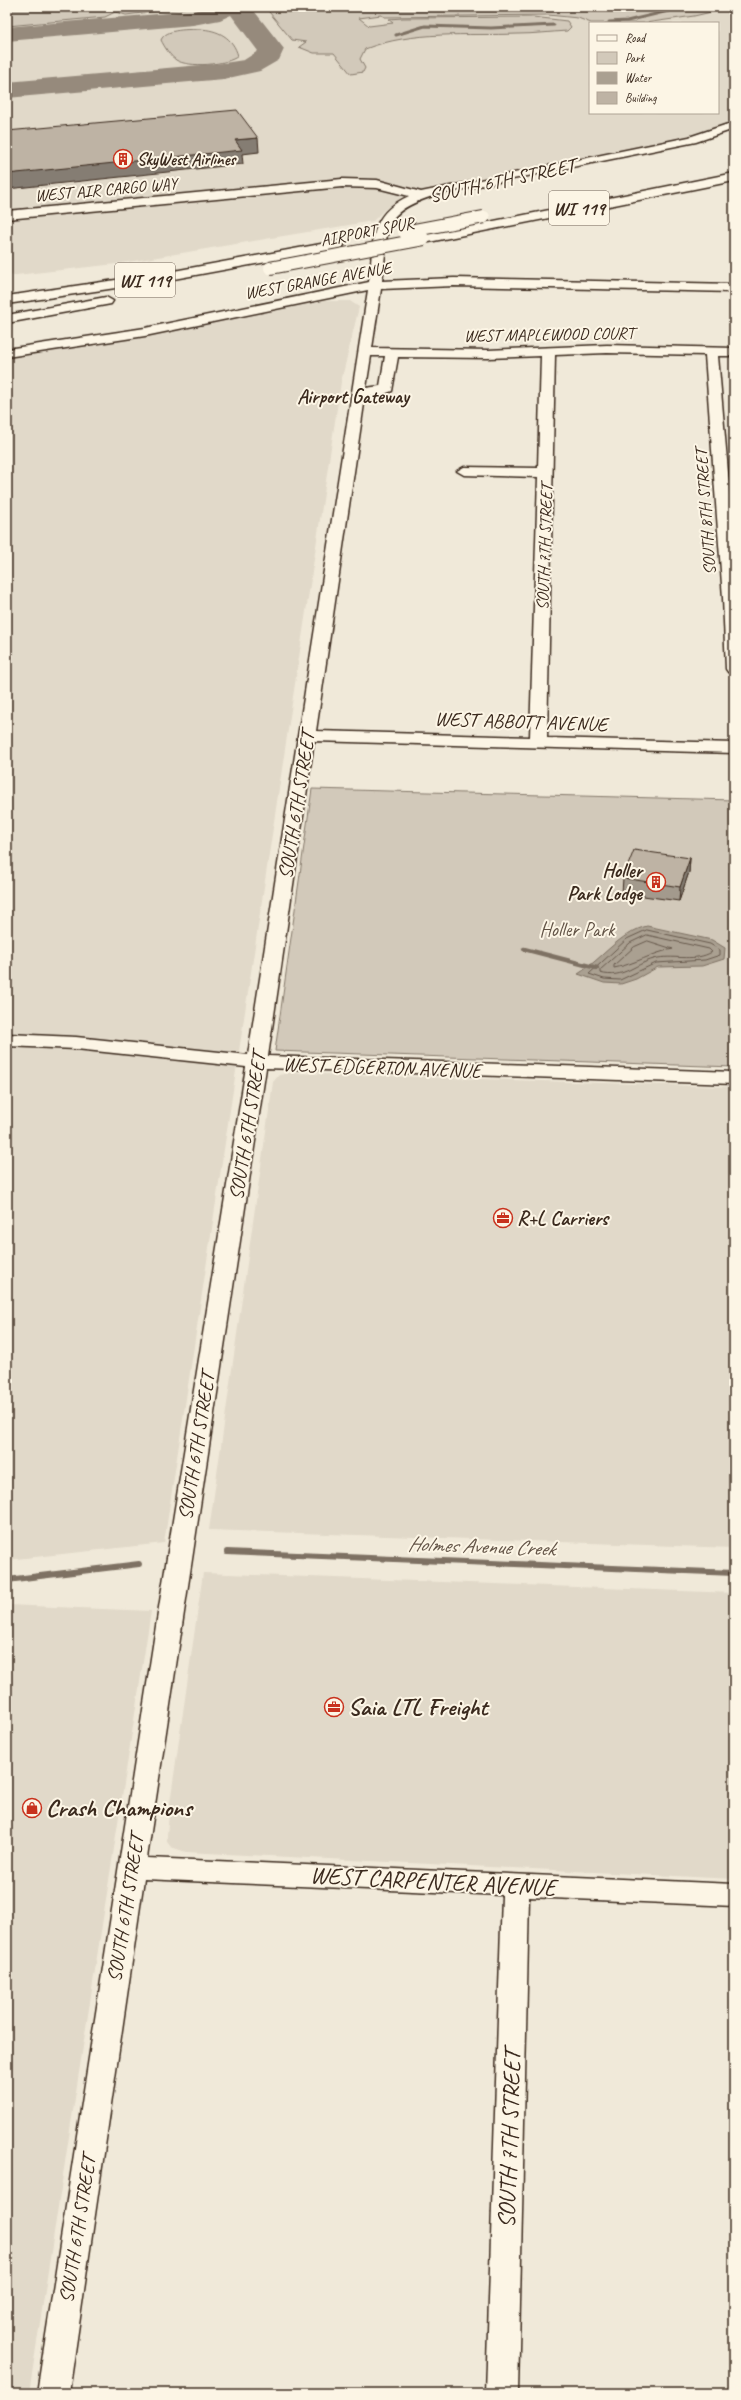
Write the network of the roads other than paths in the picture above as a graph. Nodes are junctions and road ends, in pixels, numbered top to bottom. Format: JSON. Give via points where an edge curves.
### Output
{"nodes":[{"id":1,"x":734,"y":126,"type":"edge"},
{"id":2,"x":734,"y":168,"type":"edge"},
{"id":3,"x":734,"y":177,"type":"edge"},
{"id":4,"x":422,"y":196,"type":"junction"},
{"id":5,"x":7,"y":215,"type":"edge"},
{"id":6,"x":734,"y":278,"type":"edge"},
{"id":7,"x":375,"y":281,"type":"junction"},
{"id":8,"x":696,"y":282,"type":"junction"},
{"id":9,"x":734,"y":288,"type":"edge"},
{"id":10,"x":139,"y":294,"type":"dead end"},
{"id":11,"x":117,"y":298,"type":"dead end"},
{"id":12,"x":307,"y":299,"type":"junction"},
{"id":13,"x":7,"y":300,"type":"edge"},
{"id":14,"x":371,"y":304,"type":"junction"},
{"id":15,"x":7,"y":319,"type":"edge"},
{"id":16,"x":7,"y":344,"type":"edge"},
{"id":17,"x":44,"y":344,"type":"junction"},
{"id":18,"x":548,"y":351,"type":"junction"},
{"id":19,"x":364,"y":352,"type":"junction"},
{"id":20,"x":392,"y":352,"type":"junction"},
{"id":21,"x":712,"y":352,"type":"junction"},
{"id":22,"x":734,"y":352,"type":"edge"},
{"id":23,"x":7,"y":353,"type":"edge"},
{"id":24,"x":358,"y":393,"type":"junction"},
{"id":25,"x":464,"y":471,"type":"dead end"},
{"id":26,"x":546,"y":473,"type":"junction"},
{"id":27,"x":734,"y":669,"type":"edge"},
{"id":28,"x":306,"y":736,"type":"junction"},
{"id":29,"x":538,"y":742,"type":"junction"},
{"id":30,"x":734,"y":748,"type":"edge"},
{"id":31,"x":7,"y":1040,"type":"edge"},
{"id":32,"x":257,"y":1062,"type":"junction"},
{"id":33,"x":734,"y":1078,"type":"edge"},
{"id":34,"x":132,"y":1868,"type":"junction"},
{"id":35,"x":516,"y":1885,"type":"junction"},
{"id":36,"x":734,"y":1894,"type":"edge"},
{"id":37,"x":53,"y":2393,"type":"edge"},
{"id":38,"x":502,"y":2393,"type":"edge"}],
"edges":[{"from":1,"to":4,"type":"street","name":"SOUTH 6TH STREET","via":[[692,140],[513,178],[454,187]]},
{"from":2,"to":13,"type":"highway","name":"AIRPORT SPUR","number":"WI 119","bridge":true,"via":[[163,277]]},
{"from":3,"to":10,"type":"highway","name":"AIRPORT SPUR","number":"WI 119","bridge":true},
{"from":4,"to":5,"type":"street","name":"WEST AIR CARGO WAY","via":[[377,184],[342,183]]},
{"from":4,"to":7,"type":"street","name":"SOUTH 6TH STREET","via":[[400,206],[386,218],[381,231]]},
{"from":6,"to":8,"type":"street","name":"WEST GRANGE AVENUE"},
{"from":7,"to":8,"type":"street","name":"WEST GRANGE AVENUE","via":[[431,282],[476,277]]},
{"from":7,"to":12,"type":"street","name":"WEST GRANGE AVENUE"},
{"from":7,"to":14,"type":"street","name":"SOUTH 6TH STREET"},
{"from":7,"to":17,"type":"street","name":"WEST GRANGE AVENUE"},
{"from":8,"to":9,"type":"street","name":"WEST GRANGE AVENUE"},
{"from":11,"to":15,"type":"highway","number":"WI 119"},
{"from":12,"to":14,"type":"street","via":[[354,299]]},
{"from":12,"to":17,"type":"street","name":"WEST GRANGE AVENUE","via":[[157,330]]},
{"from":14,"to":19,"type":"street","name":"SOUTH 6TH STREET"},
{"from":16,"to":17,"type":"street","name":"WEST GRANGE AVENUE"},
{"from":17,"to":23,"type":"street","name":"WEST GRANGE AVENUE"},
{"from":18,"to":20,"type":"street","name":"WEST MAPLEWOOD COURT","via":[[488,354]]},
{"from":18,"to":21,"type":"street","name":"WEST MAPLEWOOD COURT","via":[[607,349]]},
{"from":18,"to":26,"type":"street","name":"SOUTH 7TH STREET"},
{"from":19,"to":20,"type":"street","name":"WEST MAPLEWOOD COURT"},
{"from":19,"to":24,"type":"street","name":"SOUTH 6TH STREET"},
{"from":20,"to":24,"type":"street","via":[[387,388],[379,392]]},
{"from":21,"to":22,"type":"street","name":"WEST MAPLEWOOD COURT"},
{"from":21,"to":27,"type":"street","name":"SOUTH 8TH STREET"},
{"from":24,"to":28,"type":"street","name":"SOUTH 6TH STREET"},
{"from":25,"to":26,"type":"street"},
{"from":26,"to":29,"type":"street","name":"SOUTH 7TH STREET"},
{"from":28,"to":29,"type":"street","name":"WEST ABBOTT AVENUE"},
{"from":28,"to":32,"type":"street","name":"SOUTH 6TH STREET"},
{"from":29,"to":30,"type":"street","name":"WEST ABBOTT AVENUE"},
{"from":31,"to":32,"type":"street","name":"WEST EDGERTON AVENUE","via":[[76,1043]]},
{"from":32,"to":33,"type":"street","name":"WEST EDGERTON AVENUE"},
{"from":32,"to":34,"type":"street","name":"SOUTH 6TH STREET"},
{"from":34,"to":35,"type":"street","name":"WEST CARPENTER AVENUE"},
{"from":34,"to":37,"type":"street","name":"SOUTH 6TH STREET"},
{"from":35,"to":36,"type":"street","name":"WEST CARPENTER AVENUE"},
{"from":35,"to":38,"type":"street","name":"SOUTH 7TH STREET"}]}
